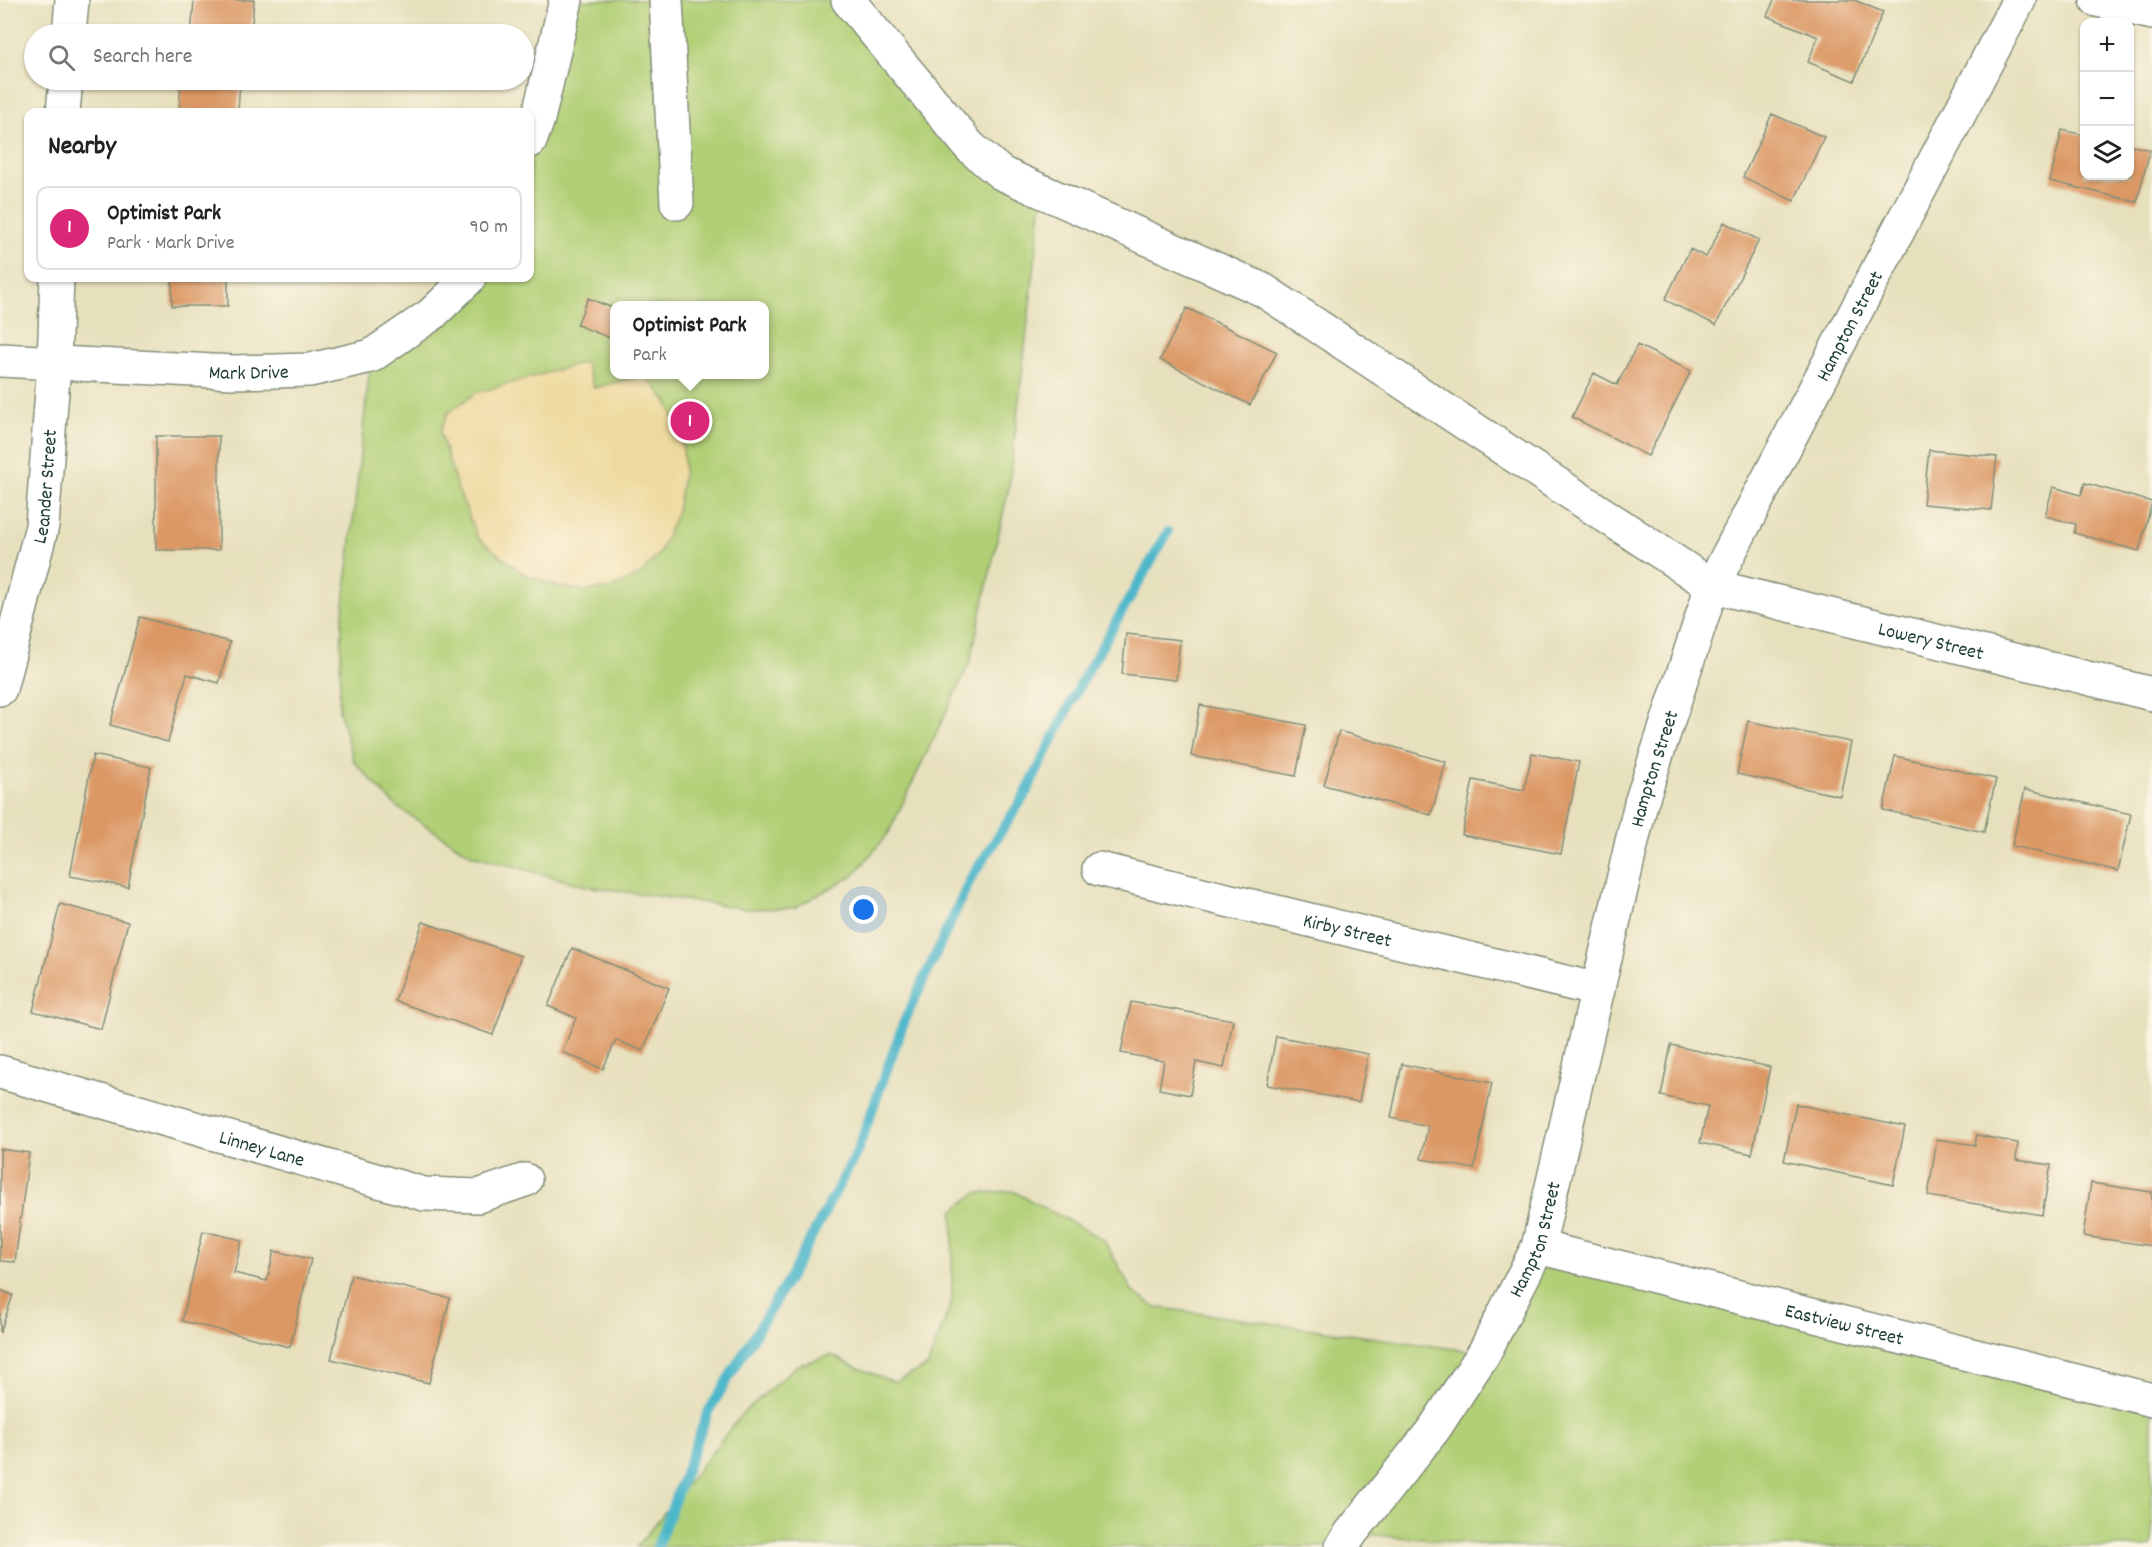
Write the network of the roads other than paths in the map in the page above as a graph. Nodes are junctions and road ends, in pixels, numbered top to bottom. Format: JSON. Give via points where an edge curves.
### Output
{"nodes":[{"id":1,"x":72,"y":0,"type":"edge"},
{"id":2,"x":566,"y":0,"type":"edge"},
{"id":3,"x":666,"y":0,"type":"edge"},
{"id":4,"x":848,"y":0,"type":"edge"},
{"id":5,"x":2019,"y":0,"type":"edge"},
{"id":6,"x":2097,"y":0,"type":"edge"},
{"id":7,"x":2152,"y":14,"type":"edge"},
{"id":8,"x":70,"y":24,"type":"edge"},
{"id":9,"x":65,"y":90,"type":"edge"},
{"id":10,"x":63,"y":108,"type":"edge"},
{"id":11,"x":534,"y":130,"type":"edge"},
{"id":12,"x":677,"y":203,"type":"dead end"},
{"id":13,"x":57,"y":282,"type":"edge"},
{"id":14,"x":465,"y":282,"type":"edge"},
{"id":15,"x":0,"y":360,"type":"edge"},
{"id":16,"x":54,"y":363,"type":"junction"},
{"id":17,"x":1712,"y":586,"type":"junction"},
{"id":18,"x":0,"y":689,"type":"edge"},
{"id":19,"x":2152,"y":694,"type":"edge"},
{"id":20,"x":1099,"y":869,"type":"dead end"},
{"id":21,"x":1598,"y":990,"type":"junction"},
{"id":22,"x":0,"y":1072,"type":"edge"},
{"id":23,"x":525,"y":1180,"type":"dead end"},
{"id":24,"x":1538,"y":1247,"type":"junction"},
{"id":25,"x":2152,"y":1400,"type":"edge"},
{"id":26,"x":1342,"y":1547,"type":"edge"}],
"edges":[{"from":1,"to":8,"type":"street"},
{"from":2,"to":11,"type":"street"},
{"from":3,"to":12,"type":"street"},
{"from":4,"to":17,"type":"street","name":"Lowery Street","via":[[970,147],[1001,173],[1263,290]]},
{"from":5,"to":17,"type":"street","name":"Hampton Street"},
{"from":6,"to":7,"type":"street"},
{"from":9,"to":10,"type":"street"},
{"from":13,"to":16,"type":"street","name":"Leander Street"},
{"from":14,"to":16,"type":"street","name":"Mark Drive","via":[[432,314],[371,356],[310,370],[233,372]]},
{"from":15,"to":16,"type":"street","name":"Mark Drive"},
{"from":16,"to":18,"type":"street","name":"Leander Street","via":[[42,526]]},
{"from":17,"to":19,"type":"street","name":"Lowery Street"},
{"from":17,"to":21,"type":"street","name":"Hampton Street","via":[[1641,803]]},
{"from":20,"to":21,"type":"street","name":"Kirby Street"},
{"from":21,"to":24,"type":"street","name":"Hampton Street"},
{"from":22,"to":23,"type":"street","name":"Linney Lane","via":[[424,1194],[478,1196]]},
{"from":24,"to":25,"type":"street","name":"Eastview Street"},
{"from":24,"to":26,"type":"street","name":"Hampton Street","via":[[1478,1363],[1434,1429]]}]}
